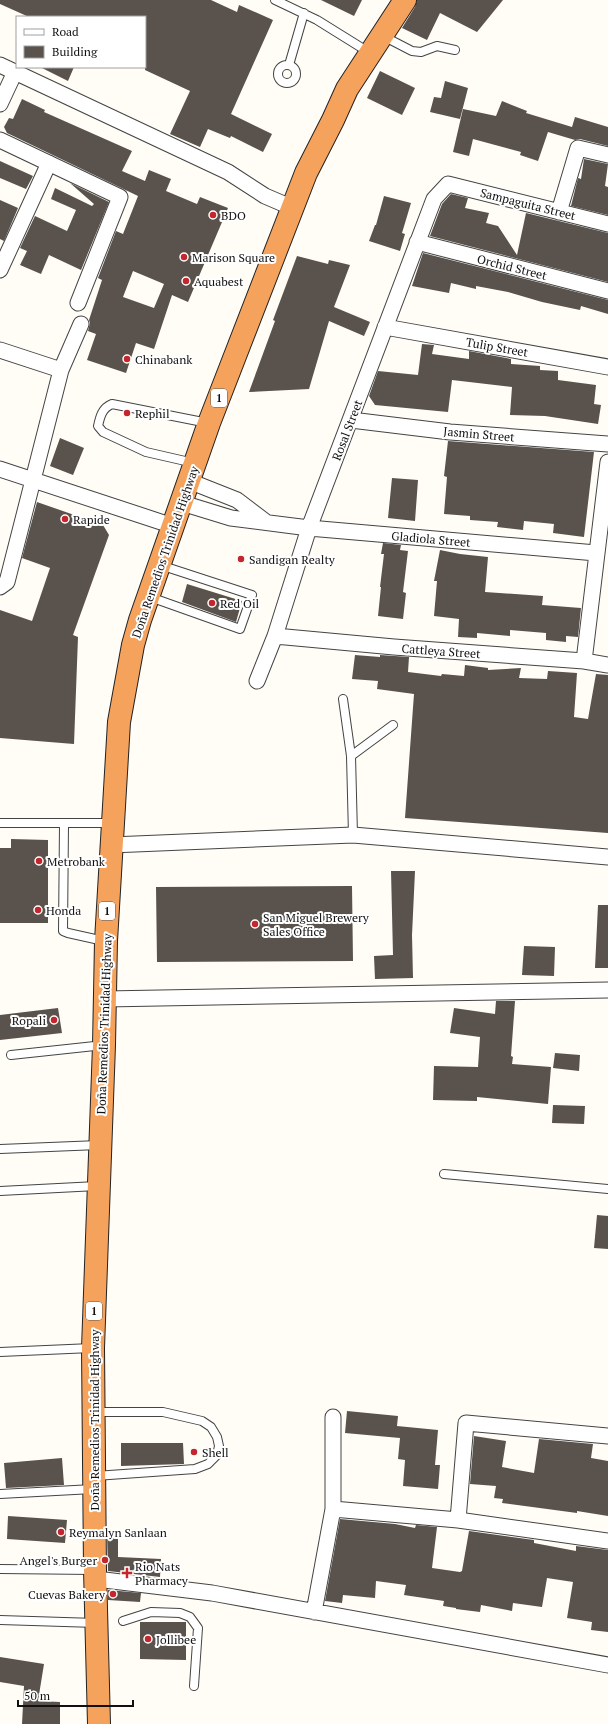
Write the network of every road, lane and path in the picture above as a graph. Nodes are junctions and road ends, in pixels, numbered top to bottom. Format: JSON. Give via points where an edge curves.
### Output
{"nodes":[{"id":1,"x":275,"y":0,"type":"edge"},
{"id":2,"x":405,"y":0,"type":"edge"},
{"id":3,"x":304,"y":13,"type":"junction"},
{"id":4,"x":376,"y":44,"type":"junction"},
{"id":5,"x":455,"y":50,"type":"dead end"},
{"id":6,"x":0,"y":65,"type":"edge"},
{"id":7,"x":289,"y":65,"type":"dead end"},
{"id":8,"x":15,"y":72,"type":"junction"},
{"id":9,"x":0,"y":104,"type":"edge"},
{"id":10,"x":0,"y":140,"type":"edge"},
{"id":11,"x":608,"y":155,"type":"edge"},
{"id":12,"x":49,"y":163,"type":"junction"},
{"id":13,"x":448,"y":184,"type":"joint"},
{"id":14,"x":292,"y":208,"type":"junction"},
{"id":15,"x":559,"y":212,"type":"junction"},
{"id":16,"x":608,"y":224,"type":"edge"},
{"id":17,"x":416,"y":242,"type":"junction"},
{"id":18,"x":0,"y":270,"type":"edge"},
{"id":19,"x":608,"y":291,"type":"edge"},
{"id":20,"x":78,"y":303,"type":"dead end"},
{"id":21,"x":81,"y":324,"type":"dead end"},
{"id":22,"x":385,"y":327,"type":"junction"},
{"id":23,"x":0,"y":350,"type":"edge"},
{"id":24,"x":608,"y":367,"type":"edge"},
{"id":25,"x":61,"y":370,"type":"junction"},
{"id":26,"x":351,"y":420,"type":"junction"},
{"id":27,"x":209,"y":423,"type":"junction"},
{"id":28,"x":608,"y":444,"type":"edge"},
{"id":29,"x":608,"y":462,"type":"edge"},
{"id":30,"x":0,"y":469,"type":"edge"},
{"id":31,"x":193,"y":472,"type":"junction"},
{"id":32,"x":34,"y":480,"type":"junction"},
{"id":33,"x":182,"y":503,"type":"junction"},
{"id":34,"x":266,"y":522,"type":"junction"},
{"id":35,"x":173,"y":526,"type":"junction"},
{"id":36,"x":308,"y":528,"type":"junction"},
{"id":37,"x":596,"y":553,"type":"junction"},
{"id":38,"x":158,"y":565,"type":"junction"},
{"id":39,"x":0,"y":587,"type":"edge"},
{"id":40,"x":147,"y":596,"type":"junction"},
{"id":41,"x":275,"y":636,"type":"junction"},
{"id":42,"x":584,"y":661,"type":"junction"},
{"id":43,"x":608,"y":665,"type":"edge"},
{"id":44,"x":257,"y":681,"type":"dead end"},
{"id":45,"x":343,"y":699,"type":"dead end"},
{"id":46,"x":393,"y":726,"type":"dead end"},
{"id":47,"x":351,"y":756,"type":"junction"},
{"id":48,"x":0,"y":823,"type":"edge"},
{"id":49,"x":112,"y":823,"type":"junction"},
{"id":50,"x":64,"y":824,"type":"junction"},
{"id":51,"x":353,"y":835,"type":"junction"},
{"id":52,"x":111,"y":845,"type":"junction"},
{"id":53,"x":608,"y":857,"type":"edge"},
{"id":54,"x":106,"y":941,"type":"junction"},
{"id":55,"x":608,"y":990,"type":"edge"},
{"id":56,"x":105,"y":999,"type":"junction"},
{"id":57,"x":104,"y":1045,"type":"junction"},
{"id":58,"x":11,"y":1055,"type":"dead end"},
{"id":59,"x":100,"y":1144,"type":"junction"},
{"id":60,"x":0,"y":1149,"type":"edge"},
{"id":61,"x":444,"y":1174,"type":"dead end"},
{"id":62,"x":98,"y":1186,"type":"junction"},
{"id":63,"x":608,"y":1189,"type":"edge"},
{"id":64,"x":0,"y":1190,"type":"edge"},
{"id":65,"x":93,"y":1348,"type":"junction"},
{"id":66,"x":0,"y":1352,"type":"edge"},
{"id":67,"x":93,"y":1412,"type":"junction"},
{"id":68,"x":332,"y":1417,"type":"dead end"},
{"id":69,"x":608,"y":1436,"type":"edge"},
{"id":70,"x":95,"y":1482,"type":"junction"},
{"id":71,"x":0,"y":1494,"type":"edge"},
{"id":72,"x":333,"y":1509,"type":"junction"},
{"id":73,"x":458,"y":1520,"type":"junction"},
{"id":74,"x":608,"y":1541,"type":"edge"},
{"id":75,"x":0,"y":1569,"type":"edge"},
{"id":76,"x":95,"y":1575,"type":"junction"},
{"id":77,"x":314,"y":1612,"type":"junction"},
{"id":78,"x":0,"y":1620,"type":"edge"},
{"id":79,"x":123,"y":1621,"type":"dead end"},
{"id":80,"x":97,"y":1623,"type":"junction"},
{"id":81,"x":608,"y":1665,"type":"edge"},
{"id":82,"x":194,"y":1686,"type":"dead end"},
{"id":83,"x":99,"y":1724,"type":"edge"}],
"edges":[{"from":1,"to":3,"type":"lane"},
{"from":2,"to":4,"type":"highway","name":"Doña Remedios Trinidad Highway","number":"1"},
{"from":3,"to":4,"type":"lane"},
{"from":3,"to":7,"type":"lane"},
{"from":4,"to":5,"type":"lane","via":[[420,52],[437,46]]},
{"from":4,"to":14,"type":"highway","name":"Doña Remedios Trinidad Highway","number":"1","via":[[347,89]]},
{"from":6,"to":8,"type":"street"},
{"from":8,"to":9,"type":"street"},
{"from":8,"to":14,"type":"street","via":[[228,172],[265,196]]},
{"from":10,"to":12,"type":"street"},
{"from":11,"to":15,"type":"street","via":[[578,148]]},
{"from":12,"to":18,"type":"street"},
{"from":12,"to":20,"type":"street","via":[[120,197]]},
{"from":13,"to":15,"type":"street","name":"Sampaguita Street"},
{"from":13,"to":17,"type":"street","name":"Rosal Street","via":[[434,199]]},
{"from":14,"to":27,"type":"highway","name":"Doña Remedios Trinidad Highway","number":"1"},
{"from":15,"to":16,"type":"street","name":"Sampaguita Street"},
{"from":17,"to":19,"type":"street","name":"Orchid Street"},
{"from":17,"to":22,"type":"street","name":"Rosal Street"},
{"from":21,"to":25,"type":"street"},
{"from":22,"to":24,"type":"street","name":"Tulip Street"},
{"from":22,"to":26,"type":"street","name":"Rosal Street"},
{"from":23,"to":25,"type":"street"},
{"from":25,"to":32,"type":"street"},
{"from":26,"to":28,"type":"street","name":"Jasmin Street","via":[[450,432]]},
{"from":26,"to":36,"type":"street","name":"Rosal Street"},
{"from":27,"to":31,"type":"highway","name":"Doña Remedios Trinidad Highway","number":"1"},
{"from":27,"to":31,"type":"lane","via":[[112,404],[106,407],[100,417],[98,426],[103,432]]},
{"from":29,"to":37,"type":"street"},
{"from":30,"to":32,"type":"street"},
{"from":31,"to":33,"type":"highway","name":"Doña Remedios Trinidad Highway","number":"1"},
{"from":31,"to":34,"type":"street","name":"Gladiola Street"},
{"from":32,"to":35,"type":"street"},
{"from":32,"to":39,"type":"street","via":[[7,582]]},
{"from":33,"to":34,"type":"street","name":"Gladiola Street","via":[[232,518]]},
{"from":33,"to":35,"type":"highway","name":"Doña Remedios Trinidad Highway","number":"1"},
{"from":34,"to":36,"type":"street","name":"Gladiola Street"},
{"from":35,"to":38,"type":"highway","name":"Doña Remedios Trinidad Highway","number":"1"},
{"from":36,"to":37,"type":"street","name":"Gladiola Street"},
{"from":36,"to":41,"type":"street","name":"Rosal Street"},
{"from":37,"to":42,"type":"street"},
{"from":38,"to":40,"type":"highway","name":"Doña Remedios Trinidad Highway","number":"1"},
{"from":38,"to":40,"type":"lane","via":[[252,595],[240,629]]},
{"from":40,"to":49,"type":"highway","name":"Doña Remedios Trinidad Highway","number":"1","via":[[133,645],[119,722]]},
{"from":41,"to":42,"type":"street","name":"Cattleya Street"},
{"from":41,"to":44,"type":"street","name":"Rosal Street"},
{"from":42,"to":43,"type":"street","name":"Cattleya Street"},
{"from":45,"to":47,"type":"lane"},
{"from":46,"to":47,"type":"lane"},
{"from":47,"to":51,"type":"lane"},
{"from":48,"to":50,"type":"lane"},
{"from":49,"to":50,"type":"lane"},
{"from":49,"to":52,"type":"highway","name":"Doña Remedios Trinidad Highway","number":"1"},
{"from":50,"to":54,"type":"lane","via":[[63,931]]},
{"from":51,"to":52,"type":"street"},
{"from":51,"to":53,"type":"street"},
{"from":52,"to":54,"type":"highway","name":"Doña Remedios Trinidad Highway","number":"1"},
{"from":54,"to":56,"type":"highway","name":"Doña Remedios Trinidad Highway","number":"1"},
{"from":55,"to":56,"type":"street"},
{"from":56,"to":57,"type":"highway","name":"Doña Remedios Trinidad Highway","number":"1"},
{"from":57,"to":58,"type":"lane"},
{"from":57,"to":59,"type":"highway","name":"Doña Remedios Trinidad Highway","number":"1"},
{"from":59,"to":60,"type":"lane"},
{"from":59,"to":62,"type":"highway","name":"Doña Remedios Trinidad Highway","number":"1"},
{"from":61,"to":63,"type":"lane"},
{"from":62,"to":64,"type":"lane"},
{"from":62,"to":65,"type":"highway","name":"Doña Remedios Trinidad Highway","number":"1"},
{"from":65,"to":66,"type":"lane"},
{"from":65,"to":67,"type":"highway","name":"Doña Remedios Trinidad Highway","number":"1"},
{"from":67,"to":70,"type":"highway","name":"Doña Remedios Trinidad Highway","number":"1"},
{"from":67,"to":70,"type":"lane","via":[[163,1412],[202,1421],[211,1427],[219,1446],[218,1455],[208,1464],[195,1469]]},
{"from":68,"to":72,"type":"street"},
{"from":69,"to":73,"type":"street","via":[[466,1423]]},
{"from":70,"to":71,"type":"lane"},
{"from":70,"to":76,"type":"highway","name":"Doña Remedios Trinidad Highway","number":"1"},
{"from":72,"to":73,"type":"street"},
{"from":72,"to":77,"type":"street"},
{"from":73,"to":74,"type":"street"},
{"from":75,"to":76,"type":"lane"},
{"from":76,"to":77,"type":"street"},
{"from":76,"to":80,"type":"highway","name":"Doña Remedios Trinidad Highway","number":"1"},
{"from":77,"to":81,"type":"street"},
{"from":78,"to":80,"type":"lane"},
{"from":79,"to":82,"type":"lane","via":[[151,1612],[180,1613],[190,1617],[198,1628]]},
{"from":80,"to":83,"type":"highway","name":"Doña Remedios Trinidad Highway","number":"1"}]}
